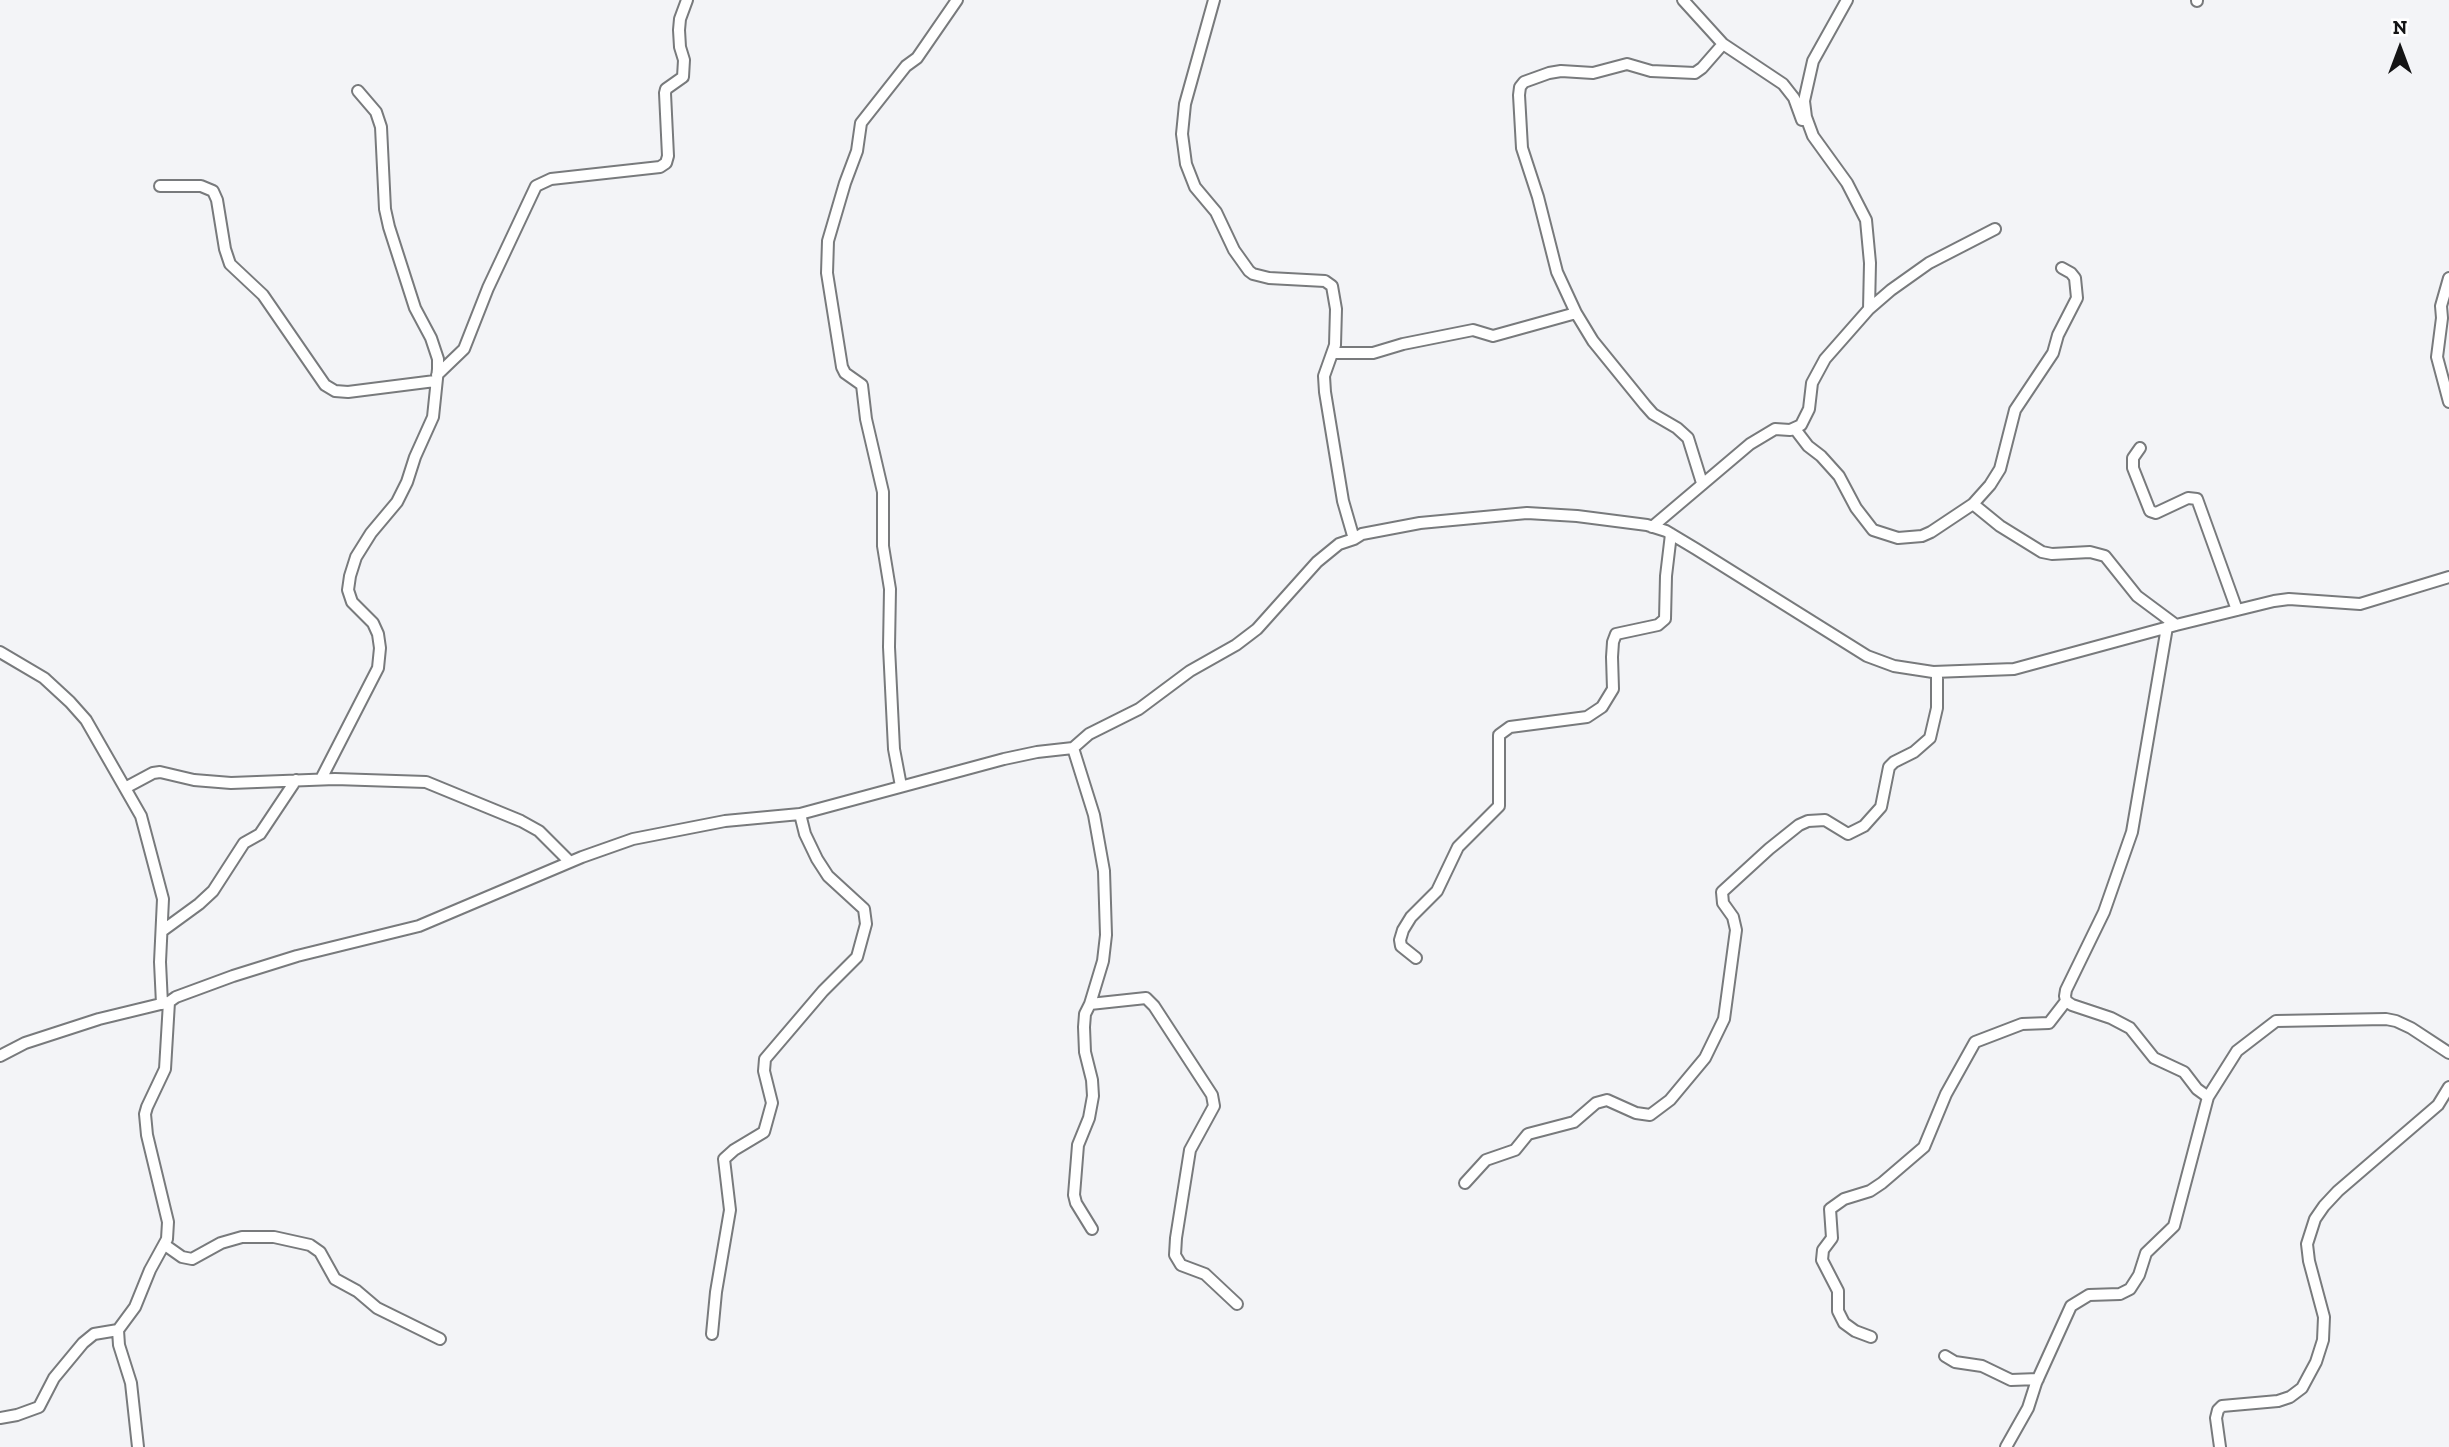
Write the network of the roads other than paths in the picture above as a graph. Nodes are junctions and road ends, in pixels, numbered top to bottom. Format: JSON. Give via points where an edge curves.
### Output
{"nodes":[{"id":1,"x":687,"y":0,"type":"edge"},
{"id":2,"x":957,"y":0,"type":"edge"},
{"id":3,"x":1214,"y":0,"type":"edge"},
{"id":4,"x":1683,"y":0,"type":"edge"},
{"id":5,"x":1847,"y":0,"type":"edge"},
{"id":6,"x":1723,"y":44,"type":"junction"},
{"id":7,"x":358,"y":91,"type":"dead end"},
{"id":8,"x":1813,"y":136,"type":"junction"},
{"id":9,"x":160,"y":186,"type":"dead end"},
{"id":10,"x":1995,"y":229,"type":"dead end"},
{"id":11,"x":2062,"y":268,"type":"dead end"},
{"id":12,"x":2449,"y":278,"type":"edge"},
{"id":13,"x":1869,"y":309,"type":"junction"},
{"id":14,"x":1576,"y":313,"type":"junction"},
{"id":15,"x":1334,"y":354,"type":"junction"},
{"id":16,"x":436,"y":378,"type":"junction"},
{"id":17,"x":2449,"y":402,"type":"edge"},
{"id":18,"x":1790,"y":430,"type":"junction"},
{"id":19,"x":2140,"y":448,"type":"dead end"},
{"id":20,"x":1702,"y":482,"type":"junction"},
{"id":21,"x":1973,"y":504,"type":"junction"},
{"id":22,"x":1652,"y":527,"type":"junction"},
{"id":23,"x":1671,"y":534,"type":"junction"},
{"id":24,"x":1354,"y":540,"type":"junction"},
{"id":25,"x":2449,"y":577,"type":"edge"},
{"id":26,"x":2237,"y":610,"type":"junction"},
{"id":27,"x":2172,"y":626,"type":"junction"},
{"id":28,"x":0,"y":652,"type":"edge"},
{"id":29,"x":1937,"y":672,"type":"junction"},
{"id":30,"x":1073,"y":748,"type":"junction"},
{"id":31,"x":321,"y":779,"type":"junction"},
{"id":32,"x":296,"y":780,"type":"junction"},
{"id":33,"x":901,"y":786,"type":"junction"},
{"id":34,"x":125,"y":788,"type":"junction"},
{"id":35,"x":800,"y":814,"type":"junction"},
{"id":36,"x":570,"y":862,"type":"junction"},
{"id":37,"x":162,"y":931,"type":"junction"},
{"id":38,"x":1416,"y":958,"type":"dead end"},
{"id":39,"x":2066,"y":1000,"type":"junction"},
{"id":40,"x":166,"y":1003,"type":"junction"},
{"id":41,"x":1090,"y":1004,"type":"junction"},
{"id":42,"x":2449,"y":1053,"type":"edge"},
{"id":43,"x":0,"y":1056,"type":"edge"},
{"id":44,"x":2449,"y":1087,"type":"edge"},
{"id":45,"x":2208,"y":1097,"type":"junction"},
{"id":46,"x":1465,"y":1183,"type":"dead end"},
{"id":47,"x":1092,"y":1229,"type":"dead end"},
{"id":48,"x":165,"y":1245,"type":"junction"},
{"id":49,"x":1237,"y":1304,"type":"dead end"},
{"id":50,"x":118,"y":1330,"type":"junction"},
{"id":51,"x":712,"y":1334,"type":"dead end"},
{"id":52,"x":1871,"y":1337,"type":"dead end"},
{"id":53,"x":440,"y":1339,"type":"dead end"},
{"id":54,"x":1945,"y":1356,"type":"dead end"},
{"id":55,"x":2038,"y":1379,"type":"junction"},
{"id":56,"x":0,"y":1418,"type":"edge"},
{"id":57,"x":138,"y":1447,"type":"edge"},
{"id":58,"x":2006,"y":1447,"type":"edge"},
{"id":59,"x":2220,"y":1447,"type":"edge"}],
"edges":[{"from":1,"to":16,"type":"street","via":[[679,30],[682,78],[665,93],[666,163],[551,179],[536,186],[464,349]]},
{"from":2,"to":33,"type":"street","via":[[917,58],[861,123],[857,151],[828,241],[827,273],[842,367],[862,385],[883,492],[894,749]]},
{"from":3,"to":15,"type":"street","via":[[1185,104],[1182,134],[1186,163],[1195,187],[1216,212],[1249,271],[1269,278],[1325,281],[1332,286]]},
{"from":4,"to":6,"type":"street"},
{"from":5,"to":8,"type":"street","via":[[1807,79],[1804,100]]},
{"from":6,"to":8,"type":"street","via":[[1788,89]]},
{"from":6,"to":14,"type":"street","via":[[1695,73],[1651,71],[1626,64],[1605,72],[1549,73],[1530,78],[1520,87],[1522,148],[1557,272]]},
{"from":7,"to":16,"type":"street","via":[[376,112],[381,127],[385,209],[415,308],[438,359]]},
{"from":8,"to":13,"type":"street","via":[[1866,219]]},
{"from":9,"to":16,"type":"street","via":[[201,186],[213,191],[230,264],[263,295],[325,385],[348,392]]},
{"from":10,"to":13,"type":"street","via":[[1929,263]]},
{"from":11,"to":21,"type":"street","via":[[2075,278],[2077,298],[2053,354],[2015,410],[2000,469]]},
{"from":12,"to":17,"type":"street","via":[[2441,306],[2437,357]]},
{"from":13,"to":18,"type":"street","via":[[1825,359],[1812,383],[1806,417]]},
{"from":14,"to":15,"type":"street","via":[[1493,336],[1473,330],[1373,353]]},
{"from":14,"to":20,"type":"street","via":[[1653,414],[1688,438]]},
{"from":15,"to":24,"type":"street","via":[[1328,359],[1325,392]]},
{"from":16,"to":31,"type":"street","via":[[433,417],[407,482],[356,557],[349,576],[352,601],[378,634],[378,668]]},
{"from":18,"to":20,"type":"street","via":[[1775,429],[1761,437]]},
{"from":18,"to":21,"type":"street","via":[[1796,429],[1839,476],[1856,509],[1878,533],[1898,538],[1922,536]]},
{"from":19,"to":26,"type":"street","via":[[2133,468],[2150,511],[2197,499]]},
{"from":20,"to":22,"type":"street"},
{"from":21,"to":27,"type":"street","via":[[2042,552],[2105,556],[2137,596]]},
{"from":22,"to":23,"type":"street"},
{"from":22,"to":24,"type":"street","via":[[1527,513],[1420,523],[1362,534]]},
{"from":23,"to":29,"type":"street","via":[[1867,656],[1894,666]]},
{"from":23,"to":38,"type":"street","via":[[1665,619],[1658,625],[1616,634],[1613,688],[1602,706],[1587,717],[1510,727],[1499,735],[1499,806],[1458,847],[1437,891],[1406,924],[1400,943]]},
{"from":24,"to":30,"type":"street","via":[[1339,544],[1317,562],[1257,629],[1236,645],[1190,671],[1139,709],[1088,734]]},
{"from":25,"to":26,"type":"street","via":[[2360,604],[2289,599]]},
{"from":26,"to":27,"type":"street"},
{"from":27,"to":29,"type":"street","via":[[2014,669]]},
{"from":27,"to":39,"type":"street","via":[[2132,832],[2104,912],[2066,990]]},
{"from":28,"to":34,"type":"street","via":[[44,678],[70,702],[86,720]]},
{"from":29,"to":46,"type":"street","via":[[1937,708],[1930,738],[1889,767],[1881,807],[1864,825],[1848,834],[1825,820],[1799,825],[1722,892],[1736,930],[1724,1019],[1704,1058],[1670,1100],[1650,1115],[1607,1100],[1595,1103],[1574,1122],[1528,1135],[1515,1150],[1486,1160]]},
{"from":30,"to":33,"type":"street","via":[[1004,759]]},
{"from":30,"to":41,"type":"street","via":[[1094,815],[1104,871],[1106,935]]},
{"from":31,"to":32,"type":"street"},
{"from":31,"to":36,"type":"street","via":[[435,784],[539,831]]},
{"from":32,"to":34,"type":"street","via":[[231,783],[160,772]]},
{"from":32,"to":37,"type":"street","via":[[260,834],[244,843],[213,891]]},
{"from":33,"to":35,"type":"street"},
{"from":34,"to":37,"type":"street","via":[[141,816],[155,865],[163,899]]},
{"from":35,"to":36,"type":"street","via":[[725,821],[633,839]]},
{"from":35,"to":51,"type":"street","via":[[817,859],[828,876],[864,909],[866,924],[857,957],[765,1059],[772,1103],[764,1132],[724,1159],[730,1210]]},
{"from":36,"to":40,"type":"street","via":[[419,926],[233,975]]},
{"from":37,"to":40,"type":"street","via":[[160,962]]},
{"from":39,"to":45,"type":"street","via":[[2130,1028],[2154,1058],[2183,1072]]},
{"from":39,"to":52,"type":"street","via":[[2049,1023],[2022,1024],[1975,1042],[1924,1147],[1870,1191],[1830,1209],[1832,1238],[1822,1260],[1838,1291],[1838,1311],[1844,1323]]},
{"from":40,"to":43,"type":"street","via":[[99,1019],[24,1043]]},
{"from":40,"to":48,"type":"street","via":[[165,1069],[145,1114],[168,1222]]},
{"from":41,"to":47,"type":"street","via":[[1085,1014],[1085,1039],[1093,1096],[1078,1145],[1074,1195]]},
{"from":41,"to":49,"type":"street","via":[[1146,998],[1212,1095],[1213,1106],[1190,1150],[1175,1255],[1181,1265],[1205,1274]]},
{"from":42,"to":45,"type":"street","via":[[2396,1020],[2276,1021],[2237,1051]]},
{"from":44,"to":59,"type":"street","via":[[2438,1105],[2339,1191],[2315,1219],[2307,1244],[2324,1317],[2316,1362],[2302,1388],[2290,1397],[2222,1406],[2216,1418]]},
{"from":45,"to":55,"type":"street","via":[[2172,1230],[2146,1253],[2130,1289],[2089,1295],[2071,1306]]},
{"from":48,"to":50,"type":"street","via":[[135,1307]]},
{"from":48,"to":53,"type":"street","via":[[192,1259],[242,1237],[274,1237],[310,1245],[320,1252],[335,1279],[377,1308]]},
{"from":50,"to":56,"type":"street","via":[[94,1334],[83,1343],[54,1378],[39,1407]]},
{"from":50,"to":57,"type":"street","via":[[131,1383]]},
{"from":54,"to":55,"type":"street","via":[[2011,1380]]},
{"from":55,"to":58,"type":"street"}]}
